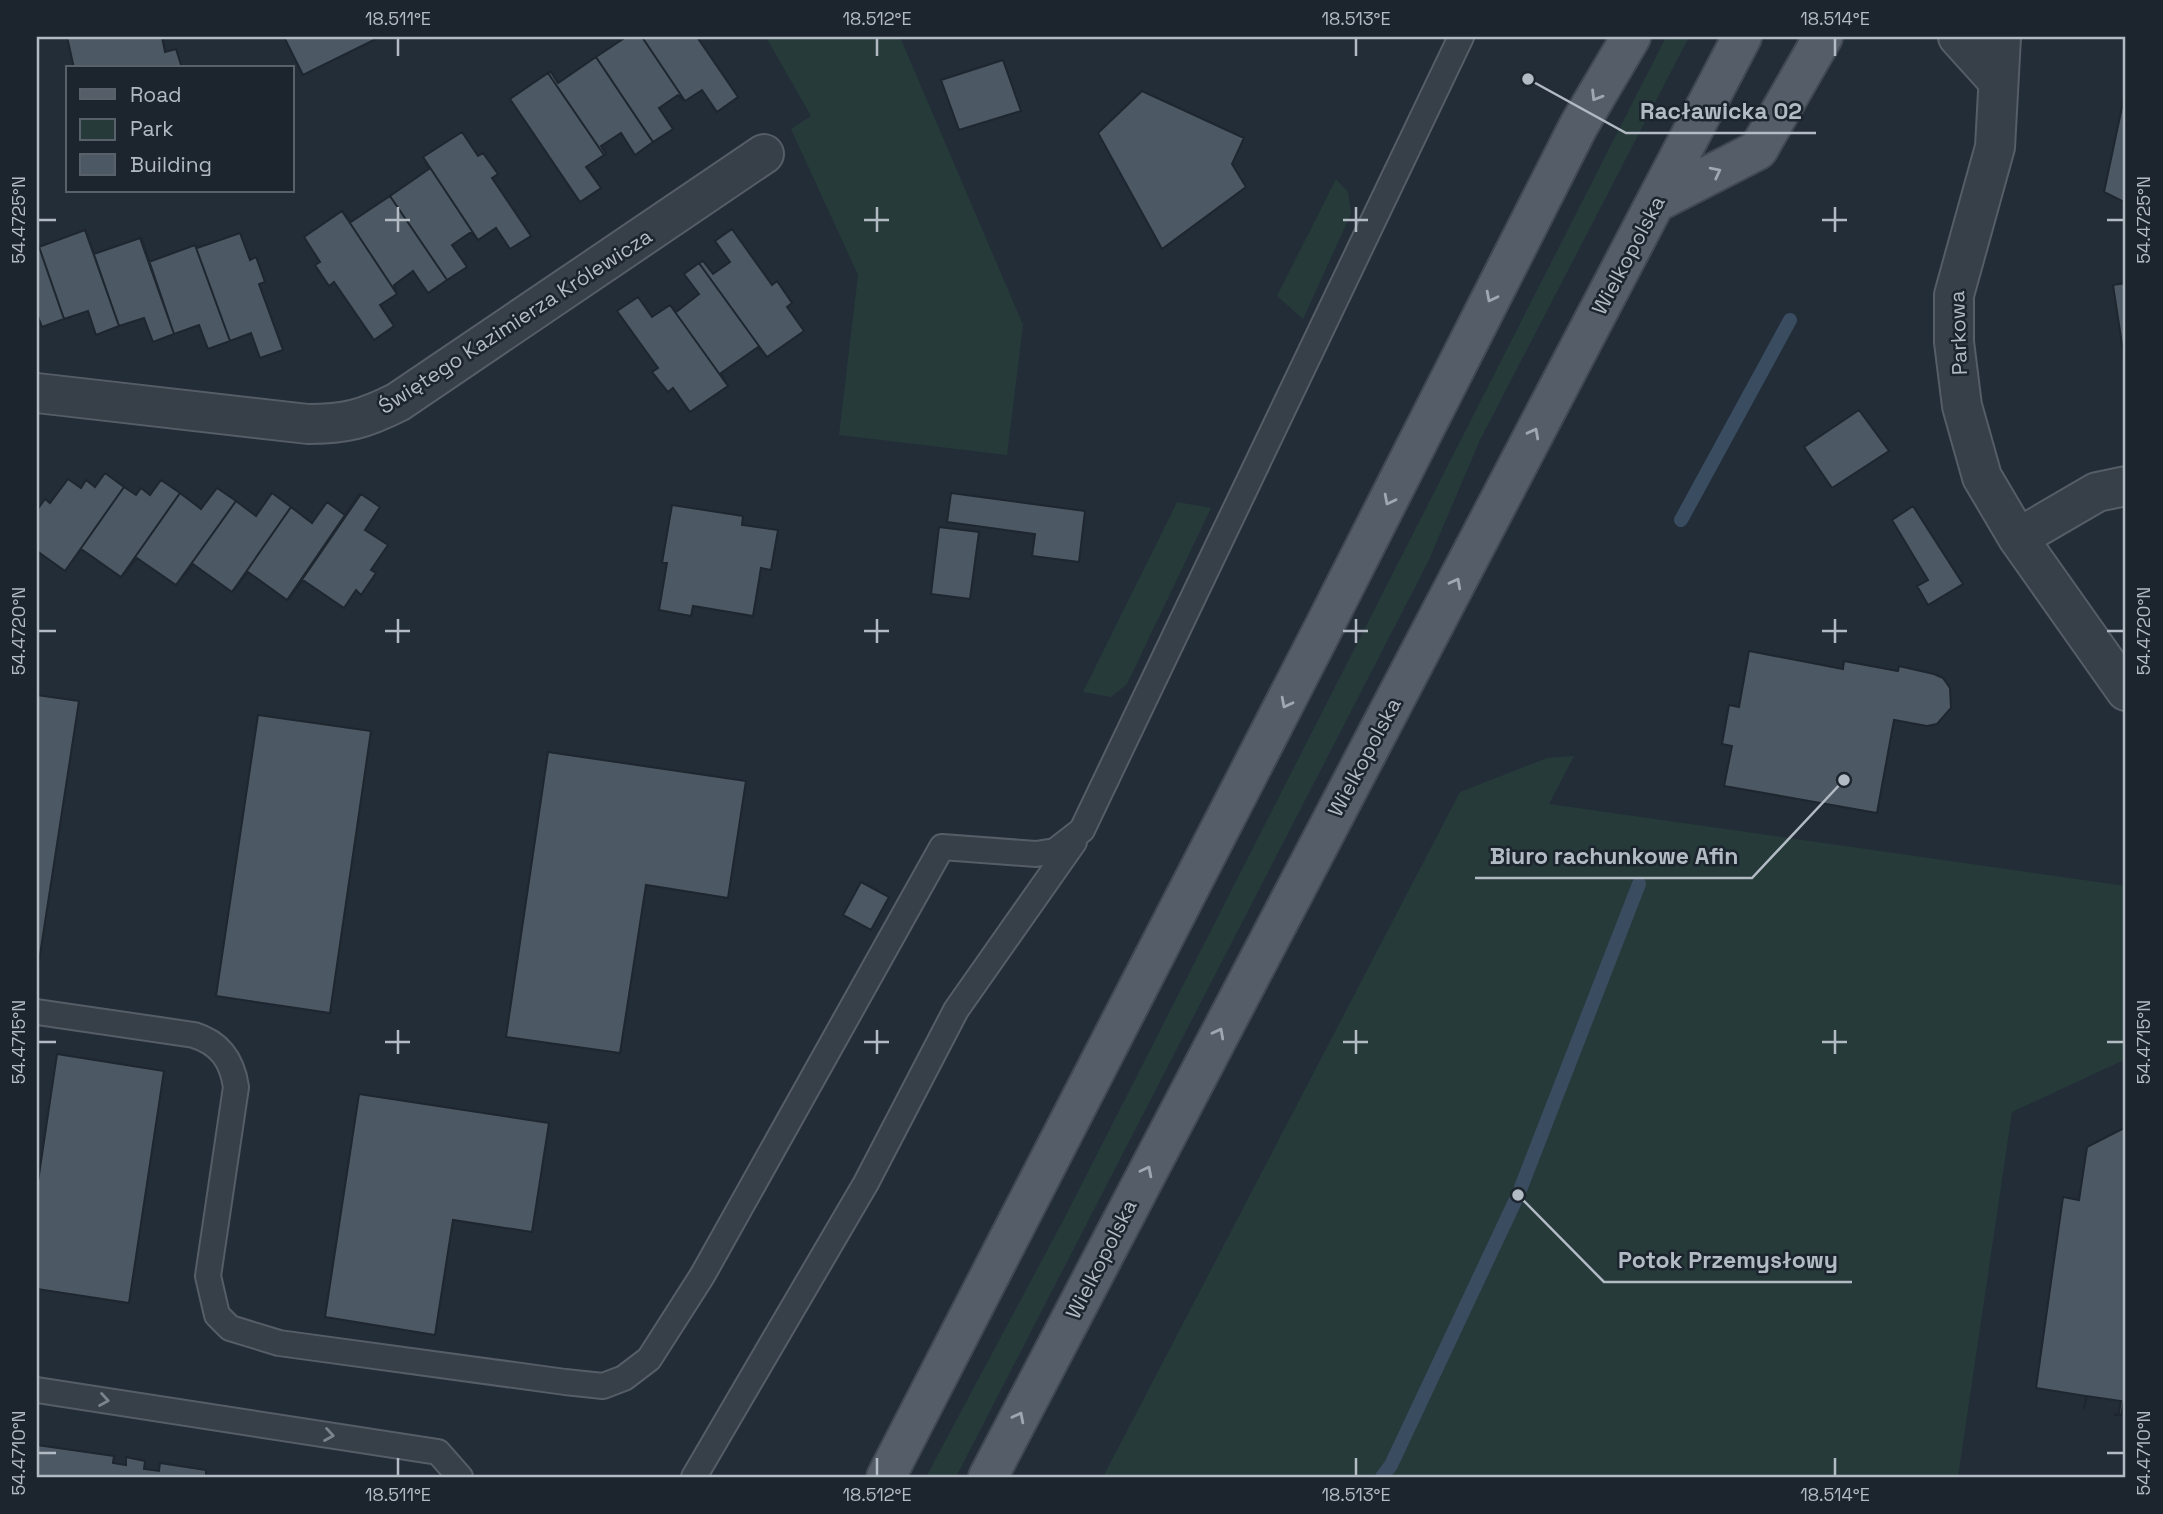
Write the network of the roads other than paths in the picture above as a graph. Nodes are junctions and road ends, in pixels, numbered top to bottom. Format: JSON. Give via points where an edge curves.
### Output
{"nodes":[{"id":1,"x":1461,"y":37,"type":"edge"},
{"id":2,"x":1631,"y":37,"type":"edge"},
{"id":3,"x":1742,"y":37,"type":"edge"},
{"id":4,"x":1823,"y":37,"type":"edge"},
{"id":5,"x":1958,"y":37,"type":"edge"},
{"id":6,"x":2001,"y":37,"type":"edge"},
{"id":7,"x":1996,"y":79,"type":"junction"},
{"id":8,"x":764,"y":154,"type":"dead end"},
{"id":9,"x":1656,"y":203,"type":"junction"},
{"id":10,"x":37,"y":393,"type":"edge"},
{"id":11,"x":2126,"y":486,"type":"edge"},
{"id":12,"x":2018,"y":538,"type":"junction"},
{"id":13,"x":2126,"y":691,"type":"edge"},
{"id":14,"x":1082,"y":830,"type":"junction"},
{"id":15,"x":37,"y":1012,"type":"edge"},
{"id":16,"x":37,"y":1390,"type":"edge"},
{"id":17,"x":460,"y":1477,"type":"edge"},
{"id":18,"x":694,"y":1477,"type":"edge"},
{"id":19,"x":886,"y":1477,"type":"edge"},
{"id":20,"x":988,"y":1477,"type":"edge"}],
"edges":[{"from":1,"to":14,"type":"lane"},
{"from":2,"to":19,"type":"main road","one_way":true,"via":[[1579,125]]},
{"from":3,"to":9,"type":"main road","name":"Wielkopolska"},
{"from":9,"to":4,"type":"main road","one_way":true,"via":[[1758,150]]},
{"from":5,"to":7,"type":"street"},
{"from":6,"to":7,"type":"street","name":"Parkowa"},
{"from":7,"to":12,"type":"street","name":"Parkowa","via":[[1994,147],[1954,295],[1954,342],[1962,406],[1982,477]]},
{"from":8,"to":10,"type":"street","name":"Świętego Kazimierza Królewicza","via":[[398,402],[365,419],[309,424]]},
{"from":20,"to":9,"type":"main road","name":"Wielkopolska","one_way":true},
{"from":11,"to":12,"type":"street","via":[[2097,492]]},
{"from":12,"to":13,"type":"street","name":"Parkowa"},
{"from":14,"to":15,"type":"lane","via":[[1055,851],[1036,855],[942,847],[702,1276],[649,1359],[624,1378],[603,1386],[279,1343],[230,1328],[217,1315],[208,1276],[236,1087],[222,1049],[194,1035]]},
{"from":14,"to":18,"type":"lane","via":[[956,1010],[866,1183]]},
{"from":16,"to":17,"type":"lane","one_way":true,"via":[[438,1452]]}]}
